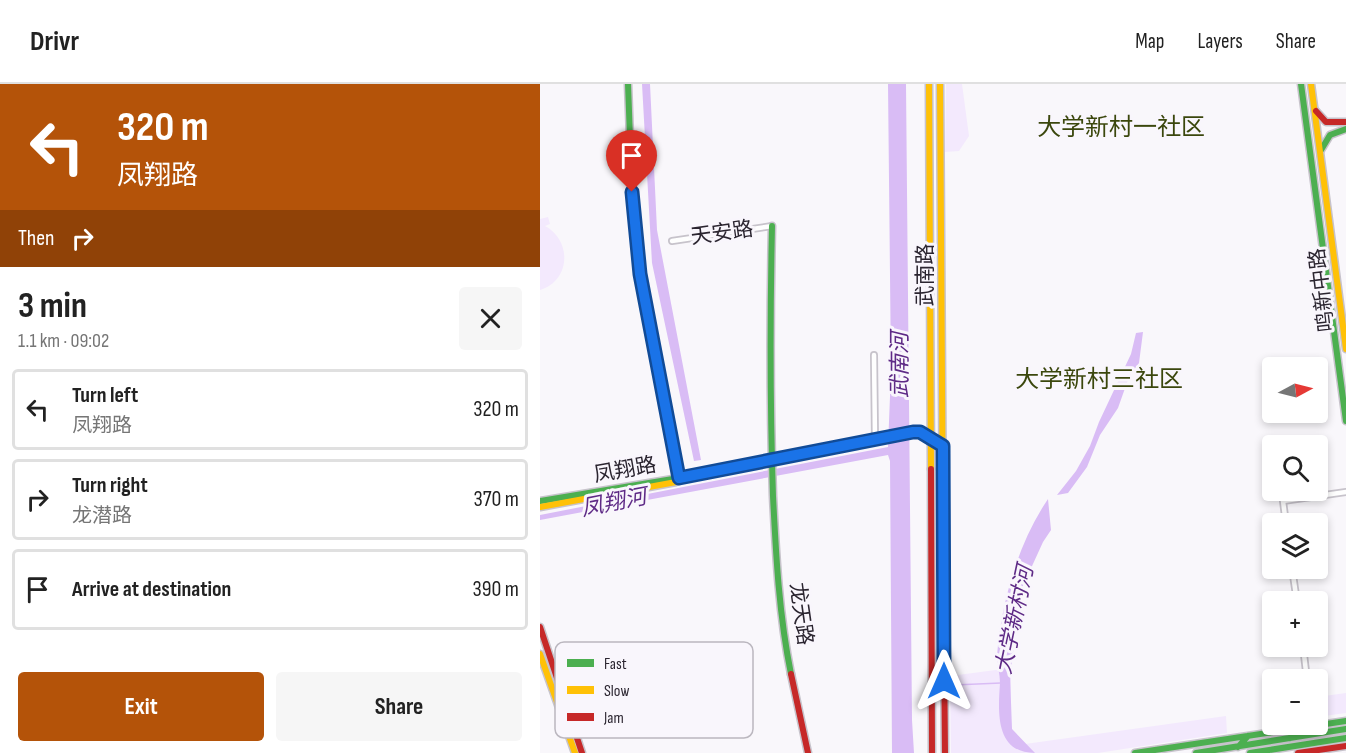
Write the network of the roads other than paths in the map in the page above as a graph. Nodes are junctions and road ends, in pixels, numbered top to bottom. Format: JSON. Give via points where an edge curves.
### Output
{"nodes":[{"id":1,"x":628,"y":84,"type":"edge"},
{"id":2,"x":929,"y":84,"type":"edge"},
{"id":3,"x":940,"y":84,"type":"edge"},
{"id":4,"x":1301,"y":84,"type":"edge"},
{"id":5,"x":1311,"y":84,"type":"edge"},
{"id":6,"x":1315,"y":110,"type":"junction"},
{"id":7,"x":1346,"y":123,"type":"edge"},
{"id":8,"x":1346,"y":129,"type":"edge"},
{"id":9,"x":1320,"y":151,"type":"junction"},
{"id":10,"x":772,"y":226,"type":"joint"},
{"id":11,"x":672,"y":241,"type":"dead end"},
{"id":12,"x":1346,"y":349,"type":"edge"},
{"id":13,"x":874,"y":355,"type":"dead end"},
{"id":14,"x":1346,"y":421,"type":"edge"},
{"id":15,"x":881,"y":439,"type":"junction"},
{"id":16,"x":932,"y":440,"type":"junction"},
{"id":17,"x":943,"y":446,"type":"junction"},
{"id":18,"x":773,"y":462,"type":"junction"},
{"id":19,"x":679,"y":480,"type":"junction"},
{"id":20,"x":1346,"y":492,"type":"edge"},
{"id":21,"x":540,"y":501,"type":"edge"},
{"id":22,"x":540,"y":507,"type":"edge"},
{"id":23,"x":1284,"y":513,"type":"edge"},
{"id":24,"x":540,"y":627,"type":"edge"},
{"id":25,"x":540,"y":654,"type":"edge"},
{"id":26,"x":555,"y":672,"type":"edge"},
{"id":27,"x":555,"y":698,"type":"edge"},
{"id":28,"x":1346,"y":721,"type":"edge"},
{"id":29,"x":1328,"y":723,"type":"edge"},
{"id":30,"x":1346,"y":729,"type":"edge"},
{"id":31,"x":1328,"y":731,"type":"edge"},
{"id":32,"x":1262,"y":734,"type":"edge"},
{"id":33,"x":1292,"y":735,"type":"edge"},
{"id":34,"x":1304,"y":735,"type":"edge"},
{"id":35,"x":1248,"y":736,"type":"junction"},
{"id":36,"x":569,"y":738,"type":"edge"},
{"id":37,"x":577,"y":738,"type":"edge"},
{"id":38,"x":1290,"y":738,"type":"junction"},
{"id":39,"x":1346,"y":738,"type":"edge"},
{"id":40,"x":1346,"y":746,"type":"edge"},
{"id":41,"x":1238,"y":747,"type":"junction"},
{"id":42,"x":574,"y":753,"type":"edge"},
{"id":43,"x":582,"y":753,"type":"edge"},
{"id":44,"x":808,"y":753,"type":"edge"},
{"id":45,"x":932,"y":753,"type":"edge"},
{"id":46,"x":945,"y":753,"type":"edge"},
{"id":47,"x":1135,"y":753,"type":"edge"},
{"id":48,"x":1196,"y":753,"type":"edge"},
{"id":49,"x":1250,"y":753,"type":"edge"},
{"id":50,"x":1298,"y":753,"type":"edge"}],
"edges":[{"from":1,"to":19,"type":"main road","via":[[640,274]]},
{"from":2,"to":16,"type":"main road","name":"武南路"},
{"from":3,"to":17,"type":"main road","name":"武南路"},
{"from":4,"to":14,"type":"main road","name":"鸣新中路"},
{"from":5,"to":6,"type":"main road","name":"鸣新中路"},
{"from":6,"to":7,"type":"main road","via":[[1326,122]]},
{"from":6,"to":9,"type":"main road","name":"鸣新中路"},
{"from":8,"to":9,"type":"main road","via":[[1328,135]]},
{"from":9,"to":12,"type":"main road","name":"鸣新中路"},
{"from":10,"to":11,"type":"street","name":"天安路"},
{"from":10,"to":18,"type":"main road","name":"龙天路"},
{"from":13,"to":15,"type":"street"},
{"from":15,"to":16,"type":"main road","name":"凤翔路","via":[[920,434]]},
{"from":15,"to":18,"type":"main road","name":"凤翔路"},
{"from":16,"to":17,"type":"main road","name":"凤翔路"},
{"from":16,"to":45,"type":"main road","name":"武南路"},
{"from":17,"to":46,"type":"main road","name":"武南路"},
{"from":18,"to":19,"type":"main road","name":"凤翔路"},
{"from":18,"to":44,"type":"main road","name":"龙天路","via":[[781,612]]},
{"from":19,"to":21,"type":"main road","name":"凤翔路"},
{"from":19,"to":22,"type":"main road","name":"凤翔路"},
{"from":20,"to":23,"type":"street","via":[[1282,501]]},
{"from":24,"to":26,"type":"main road"},
{"from":25,"to":27,"type":"main road"},
{"from":28,"to":29,"type":"main road"},
{"from":30,"to":31,"type":"main road"},
{"from":32,"to":35,"type":"main road"},
{"from":33,"to":38,"type":"main road"},
{"from":34,"to":38,"type":"main road"},
{"from":35,"to":41,"type":"main road"},
{"from":35,"to":47,"type":"main road"},
{"from":36,"to":42,"type":"main road"},
{"from":37,"to":43,"type":"main road"},
{"from":38,"to":41,"type":"main road"},
{"from":39,"to":49,"type":"main road"},
{"from":40,"to":50,"type":"main road"},
{"from":41,"to":48,"type":"main road"}]}
